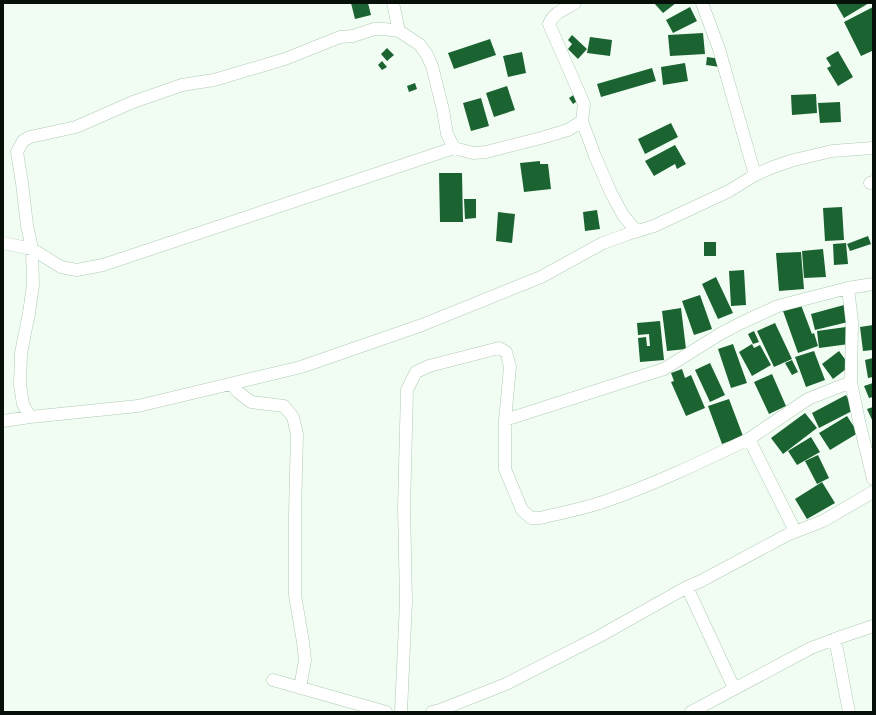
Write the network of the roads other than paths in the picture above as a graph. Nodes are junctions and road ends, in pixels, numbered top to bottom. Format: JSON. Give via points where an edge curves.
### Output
{"nodes":[{"id":1,"x":393,"y":3,"type":"edge"},
{"id":2,"x":575,"y":3,"type":"edge"},
{"id":3,"x":702,"y":3,"type":"edge"},
{"id":4,"x":398,"y":31,"type":"junction"},
{"id":5,"x":582,"y":121,"type":"junction"},
{"id":6,"x":454,"y":148,"type":"junction"},
{"id":7,"x":873,"y":148,"type":"edge"},
{"id":8,"x":755,"y":175,"type":"junction"},
{"id":9,"x":636,"y":231,"type":"junction"},
{"id":10,"x":3,"y":243,"type":"edge"},
{"id":11,"x":32,"y":249,"type":"junction"},
{"id":12,"x":873,"y":284,"type":"edge"},
{"id":13,"x":848,"y":288,"type":"junction"},
{"id":14,"x":852,"y":382,"type":"junction"},
{"id":15,"x":231,"y":384,"type":"junction"},
{"id":16,"x":30,"y":417,"type":"junction"},
{"id":17,"x":505,"y":420,"type":"junction"},
{"id":18,"x":3,"y":421,"type":"edge"},
{"id":19,"x":749,"y":439,"type":"junction"},
{"id":20,"x":873,"y":479,"type":"edge"},
{"id":21,"x":873,"y":492,"type":"edge"},
{"id":22,"x":795,"y":531,"type":"junction"},
{"id":23,"x":687,"y":587,"type":"junction"},
{"id":24,"x":873,"y":626,"type":"edge"},
{"id":25,"x":835,"y":638,"type":"junction"},
{"id":26,"x":274,"y":680,"type":"dead end"},
{"id":27,"x":300,"y":688,"type":"junction"},
{"id":28,"x":734,"y":688,"type":"junction"},
{"id":29,"x":386,"y":712,"type":"edge"},
{"id":30,"x":401,"y":712,"type":"edge"},
{"id":31,"x":432,"y":712,"type":"edge"},
{"id":32,"x":691,"y":712,"type":"edge"},
{"id":33,"x":849,"y":712,"type":"edge"}],
"edges":[{"from":1,"to":4,"type":"street"},
{"from":2,"to":5,"type":"street","via":[[557,13],[549,24],[584,104]]},
{"from":3,"to":8,"type":"street","via":[[719,49]]},
{"from":4,"to":6,"type":"street","via":[[420,45],[427,55],[432,66],[447,134]]},
{"from":4,"to":11,"type":"street","via":[[374,29],[353,36],[340,37],[285,60],[214,80],[182,85],[133,102],[76,127],[22,141],[17,152]]},
{"from":5,"to":6,"type":"street","via":[[568,130],[486,152],[472,153]]},
{"from":5,"to":9,"type":"street","via":[[611,193],[623,215]]},
{"from":6,"to":11,"type":"street","via":[[103,265],[77,270],[61,267]]},
{"from":7,"to":8,"type":"street","via":[[832,150],[794,160]]},
{"from":8,"to":9,"type":"street","via":[[729,191],[654,226]]},
{"from":9,"to":15,"type":"street","via":[[603,243],[541,277],[422,325],[300,367]]},
{"from":10,"to":11,"type":"street"},
{"from":11,"to":16,"type":"street","via":[[33,285],[21,353],[20,385],[23,404]]},
{"from":12,"to":13,"type":"street"},
{"from":13,"to":14,"type":"street","via":[[852,322]]},
{"from":13,"to":17,"type":"street","via":[[778,306],[720,334],[664,369]]},
{"from":14,"to":19,"type":"street","via":[[808,399]]},
{"from":14,"to":20,"type":"street"},
{"from":15,"to":16,"type":"street","via":[[138,406]]},
{"from":15,"to":27,"type":"street","via":[[252,402],[284,406],[295,423],[295,595],[305,660]]},
{"from":16,"to":18,"type":"street"},
{"from":17,"to":19,"type":"street","via":[[505,469],[522,510],[531,518],[602,502],[682,470]]},
{"from":17,"to":30,"type":"street","via":[[510,367],[506,352],[499,348],[429,366],[416,372],[407,390],[404,508],[406,601]]},
{"from":19,"to":22,"type":"street"},
{"from":21,"to":22,"type":"street","via":[[823,520]]},
{"from":22,"to":23,"type":"street"},
{"from":23,"to":28,"type":"street"},
{"from":23,"to":31,"type":"street","via":[[598,637],[506,684]]},
{"from":24,"to":25,"type":"street"},
{"from":25,"to":28,"type":"street"},
{"from":25,"to":33,"type":"street"},
{"from":26,"to":27,"type":"street"},
{"from":27,"to":29,"type":"street"},
{"from":28,"to":32,"type":"street"}]}
